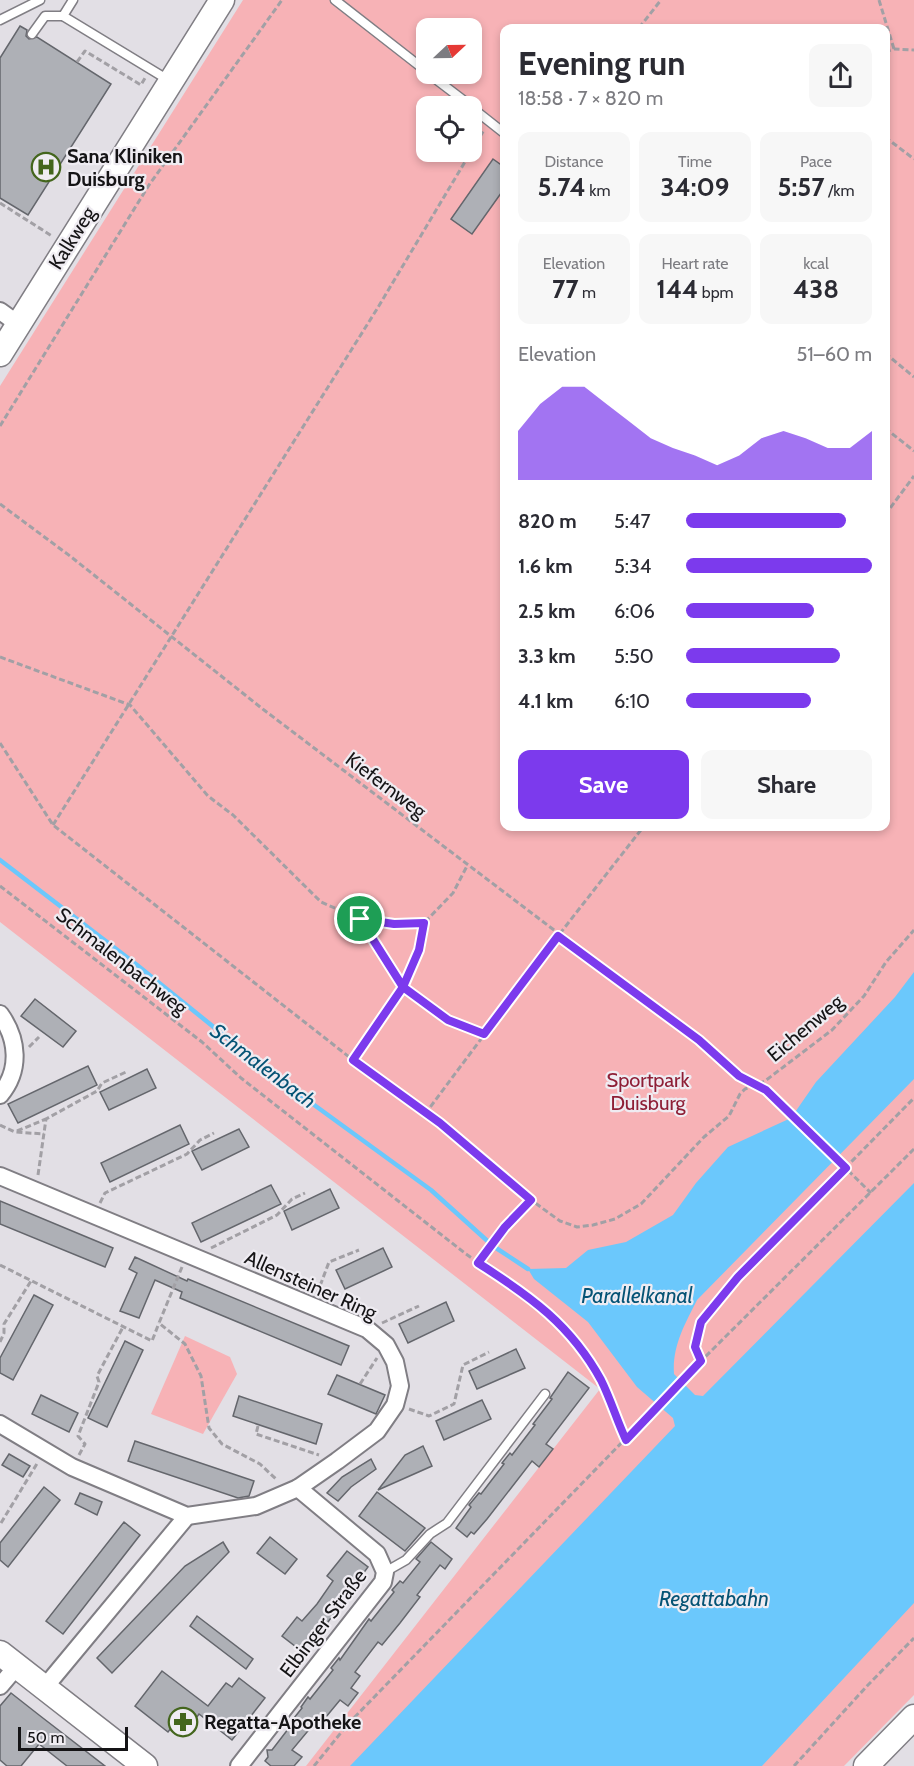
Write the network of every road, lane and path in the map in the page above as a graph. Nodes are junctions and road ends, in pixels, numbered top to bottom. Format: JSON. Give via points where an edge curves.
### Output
{"nodes":[{"id":1,"x":40,"y":0,"type":"edge"},
{"id":2,"x":73,"y":0,"type":"edge"},
{"id":3,"x":222,"y":0,"type":"edge"},
{"id":4,"x":282,"y":0,"type":"edge"},
{"id":5,"x":335,"y":0,"type":"edge"},
{"id":6,"x":660,"y":0,"type":"edge"},
{"id":7,"x":879,"y":0,"type":"edge"},
{"id":8,"x":63,"y":16,"type":"junction"},
{"id":9,"x":0,"y":20,"type":"edge"},
{"id":10,"x":642,"y":24,"type":"edge"},
{"id":11,"x":886,"y":24,"type":"edge"},
{"id":12,"x":32,"y":34,"type":"dead end"},
{"id":13,"x":890,"y":36,"type":"edge"},
{"id":14,"x":894,"y":49,"type":"junction"},
{"id":15,"x":890,"y":50,"type":"edge"},
{"id":16,"x":914,"y":50,"type":"edge"},
{"id":17,"x":77,"y":62,"type":"dead end"},
{"id":18,"x":416,"y":63,"type":"edge"},
{"id":19,"x":160,"y":75,"type":"junction"},
{"id":20,"x":442,"y":84,"type":"edge"},
{"id":21,"x":457,"y":96,"type":"edge"},
{"id":22,"x":482,"y":116,"type":"edge"},
{"id":23,"x":490,"y":122,"type":"junction"},
{"id":24,"x":500,"y":130,"type":"edge"},
{"id":25,"x":890,"y":141,"type":"edge"},
{"id":26,"x":914,"y":159,"type":"edge"},
{"id":27,"x":0,"y":204,"type":"edge"},
{"id":28,"x":67,"y":246,"type":"junction"},
{"id":29,"x":9,"y":317,"type":"edge"},
{"id":30,"x":0,"y":354,"type":"edge"},
{"id":31,"x":890,"y":357,"type":"edge"},
{"id":32,"x":914,"y":377,"type":"edge"},
{"id":33,"x":0,"y":426,"type":"edge"},
{"id":34,"x":890,"y":432,"type":"edge"},
{"id":35,"x":914,"y":451,"type":"edge"},
{"id":36,"x":914,"y":476,"type":"edge"},
{"id":37,"x":0,"y":504,"type":"edge"},
{"id":38,"x":890,"y":508,"type":"edge"},
{"id":39,"x":172,"y":637,"type":"junction"},
{"id":40,"x":0,"y":657,"type":"edge"},
{"id":41,"x":130,"y":705,"type":"junction"},
{"id":42,"x":0,"y":743,"type":"edge"},
{"id":43,"x":53,"y":825,"type":"junction"},
{"id":44,"x":640,"y":831,"type":"edge"},
{"id":45,"x":467,"y":866,"type":"junction"},
{"id":46,"x":0,"y":886,"type":"edge"},
{"id":47,"x":360,"y":919,"type":"junction"},
{"id":48,"x":424,"y":923,"type":"junction"},
{"id":49,"x":914,"y":930,"type":"edge"},
{"id":50,"x":558,"y":936,"type":"junction"},
{"id":51,"x":403,"y":987,"type":"junction"},
{"id":52,"x":0,"y":1014,"type":"edge"},
{"id":53,"x":484,"y":1034,"type":"junction"},
{"id":54,"x":353,"y":1060,"type":"junction"},
{"id":55,"x":126,"y":1072,"type":"dead end"},
{"id":56,"x":756,"y":1084,"type":"junction"},
{"id":57,"x":0,"y":1095,"type":"edge"},
{"id":58,"x":914,"y":1098,"type":"edge"},
{"id":59,"x":425,"y":1114,"type":"junction"},
{"id":60,"x":46,"y":1119,"type":"junction"},
{"id":61,"x":0,"y":1125,"type":"edge"},
{"id":62,"x":15,"y":1132,"type":"junction"},
{"id":63,"x":214,"y":1133,"type":"dead end"},
{"id":64,"x":44,"y":1134,"type":"junction"},
{"id":65,"x":914,"y":1149,"type":"edge"},
{"id":66,"x":846,"y":1168,"type":"junction"},
{"id":67,"x":0,"y":1176,"type":"edge"},
{"id":68,"x":35,"y":1191,"type":"junction"},
{"id":69,"x":305,"y":1193,"type":"dead end"},
{"id":70,"x":871,"y":1193,"type":"junction"},
{"id":71,"x":531,"y":1200,"type":"junction"},
{"id":72,"x":94,"y":1216,"type":"junction"},
{"id":73,"x":359,"y":1250,"type":"dead end"},
{"id":74,"x":193,"y":1257,"type":"junction"},
{"id":75,"x":478,"y":1263,"type":"junction"},
{"id":76,"x":0,"y":1265,"type":"edge"},
{"id":77,"x":31,"y":1280,"type":"junction"},
{"id":78,"x":418,"y":1306,"type":"dead end"},
{"id":79,"x":312,"y":1307,"type":"junction"},
{"id":80,"x":159,"y":1323,"type":"junction"},
{"id":81,"x":123,"y":1327,"type":"junction"},
{"id":82,"x":366,"y":1329,"type":"junction"},
{"id":83,"x":0,"y":1342,"type":"edge"},
{"id":84,"x":386,"y":1345,"type":"junction"},
{"id":85,"x":489,"y":1352,"type":"dead end"},
{"id":86,"x":701,"y":1361,"type":"junction"},
{"id":87,"x":360,"y":1384,"type":"dead end"},
{"id":88,"x":545,"y":1394,"type":"dead end"},
{"id":89,"x":395,"y":1405,"type":"junction"},
{"id":90,"x":0,"y":1424,"type":"edge"},
{"id":91,"x":258,"y":1426,"type":"dead end"},
{"id":92,"x":626,"y":1440,"type":"junction"},
{"id":93,"x":45,"y":1451,"type":"junction"},
{"id":94,"x":337,"y":1461,"type":"junction"},
{"id":95,"x":72,"y":1467,"type":"junction"},
{"id":96,"x":298,"y":1488,"type":"junction"},
{"id":97,"x":187,"y":1516,"type":"junction"},
{"id":98,"x":1,"y":1523,"type":"edge"},
{"id":99,"x":385,"y":1572,"type":"junction"},
{"id":100,"x":914,"y":1638,"type":"edge"},
{"id":101,"x":9,"y":1659,"type":"edge"},
{"id":102,"x":0,"y":1686,"type":"edge"},
{"id":103,"x":45,"y":1687,"type":"junction"},
{"id":104,"x":914,"y":1717,"type":"edge"},
{"id":105,"x":145,"y":1766,"type":"edge"},
{"id":106,"x":239,"y":1766,"type":"edge"},
{"id":107,"x":315,"y":1766,"type":"edge"},
{"id":108,"x":794,"y":1766,"type":"edge"},
{"id":109,"x":866,"y":1766,"type":"edge"}],
"edges":[{"from":1,"to":9,"type":"lane"},
{"from":2,"to":8,"type":"lane"},
{"from":3,"to":19,"type":"street","name":"Kalkweg"},
{"from":4,"to":33,"type":"path","via":[[149,185]]},
{"from":5,"to":18,"type":"lane"},
{"from":6,"to":10,"type":"path"},
{"from":7,"to":11,"type":"path"},
{"from":8,"to":12,"type":"lane","via":[[45,16]]},
{"from":8,"to":19,"type":"lane"},
{"from":13,"to":14,"type":"path"},
{"from":14,"to":15,"type":"path"},
{"from":14,"to":16,"type":"path"},
{"from":17,"to":19,"type":"path","via":[[85,51],[141,85]]},
{"from":19,"to":28,"type":"street","name":"Kalkweg"},
{"from":20,"to":21,"type":"lane"},
{"from":22,"to":23,"type":"lane"},
{"from":23,"to":24,"type":"lane"},
{"from":23,"to":39,"type":"path"},
{"from":25,"to":26,"type":"path"},
{"from":27,"to":28,"type":"path"},
{"from":28,"to":29,"type":"street","name":"Kalkweg"},
{"from":29,"to":30,"type":"street","name":"Kalkweg"},
{"from":31,"to":32,"type":"path"},
{"from":34,"to":35,"type":"path"},
{"from":36,"to":38,"type":"path"},
{"from":37,"to":39,"type":"path","name":"Kiefernweg"},
{"from":39,"to":41,"type":"path"},
{"from":39,"to":45,"type":"path","name":"Kiefernweg"},
{"from":40,"to":41,"type":"path"},
{"from":41,"to":43,"type":"path"},
{"from":41,"to":47,"type":"path","via":[[208,796],[233,815],[321,902]]},
{"from":42,"to":43,"type":"path","name":"Eichenweg"},
{"from":43,"to":54,"type":"path","name":"Eichenweg"},
{"from":44,"to":50,"type":"path"},
{"from":45,"to":48,"type":"path","via":[[453,893]]},
{"from":45,"to":50,"type":"path","name":"Kiefernweg"},
{"from":46,"to":75,"type":"path","name":"Schmalenbachweg"},
{"from":47,"to":48,"type":"path"},
{"from":47,"to":51,"type":"path"},
{"from":48,"to":51,"type":"path","via":[[419,950]]},
{"from":49,"to":56,"type":"path","name":"Eichenweg","via":[[864,996],[832,1030]]},
{"from":50,"to":53,"type":"path"},
{"from":50,"to":56,"type":"path","name":"Kiefernweg","via":[[699,1040],[739,1076]]},
{"from":51,"to":53,"type":"path","via":[[448,1020]]},
{"from":51,"to":54,"type":"path"},
{"from":52,"to":57,"type":"street","via":[[12,1034],[16,1056],[10,1080]]},
{"from":53,"to":59,"type":"path"},
{"from":54,"to":59,"type":"path","name":"Eichenweg"},
{"from":55,"to":60,"type":"path"},
{"from":56,"to":66,"type":"path","name":"Kiefernweg"},
{"from":56,"to":71,"type":"path","name":"Eichenweg","via":[[740,1094],[729,1116],[704,1137],[666,1180],[623,1215],[577,1227],[560,1221]]},
{"from":58,"to":66,"type":"path"},
{"from":59,"to":71,"type":"path","name":"Eichenweg"},
{"from":60,"to":62,"type":"path"},
{"from":60,"to":64,"type":"path"},
{"from":61,"to":62,"type":"path"},
{"from":62,"to":64,"type":"path"},
{"from":63,"to":72,"type":"path","via":[[200,1140],[187,1154],[105,1193]]},
{"from":64,"to":68,"type":"path"},
{"from":65,"to":70,"type":"path"},
{"from":66,"to":70,"type":"path","name":"Kiefernweg"},
{"from":66,"to":86,"type":"path","via":[[738,1277],[701,1322],[695,1347]]},
{"from":67,"to":68,"type":"street","name":"Allensteiner Ring"},
{"from":68,"to":72,"type":"street","name":"Allensteiner Ring"},
{"from":69,"to":74,"type":"path","via":[[277,1215]]},
{"from":70,"to":86,"type":"path"},
{"from":71,"to":75,"type":"path"},
{"from":72,"to":74,"type":"street","name":"Allensteiner Ring"},
{"from":73,"to":79,"type":"path","via":[[329,1262]]},
{"from":74,"to":79,"type":"street","name":"Allensteiner Ring"},
{"from":74,"to":80,"type":"path"},
{"from":75,"to":92,"type":"path","name":"Schmalenbachweg","via":[[550,1313],[568,1333],[599,1378]]},
{"from":76,"to":77,"type":"path"},
{"from":77,"to":81,"type":"path"},
{"from":77,"to":83,"type":"path","via":[[4,1324]]},
{"from":78,"to":82,"type":"path"},
{"from":79,"to":82,"type":"street","name":"Allensteiner Ring"},
{"from":80,"to":81,"type":"path","via":[[152,1341]]},
{"from":80,"to":96,"type":"path","via":[[185,1344],[191,1354],[201,1376],[210,1428],[216,1437],[260,1464],[280,1483]]},
{"from":81,"to":95,"type":"path","via":[[97,1376],[99,1382],[78,1436],[85,1444]]},
{"from":82,"to":84,"type":"street","name":"Allensteiner Ring"},
{"from":84,"to":87,"type":"path"},
{"from":84,"to":89,"type":"street","name":"Allensteiner Ring","via":[[395,1362],[400,1386]]},
{"from":85,"to":89,"type":"path","via":[[463,1365],[454,1404],[429,1416]]},
{"from":86,"to":92,"type":"path"},
{"from":88,"to":99,"type":"lane","via":[[447,1522],[406,1560]]},
{"from":89,"to":94,"type":"street","name":"Allensteiner Ring","via":[[377,1431]]},
{"from":90,"to":93,"type":"street"},
{"from":91,"to":94,"type":"path","via":[[256,1434]]},
{"from":92,"to":107,"type":"path","via":[[348,1724]]},
{"from":93,"to":95,"type":"street"},
{"from":93,"to":98,"type":"path"},
{"from":94,"to":96,"type":"street","name":"Allensteiner Ring"},
{"from":95,"to":97,"type":"street"},
{"from":96,"to":97,"type":"street","name":"Allensteiner Ring","via":[[256,1506]]},
{"from":96,"to":99,"type":"street","name":"Elbinger Straße","via":[[377,1554]]},
{"from":97,"to":103,"type":"street"},
{"from":99,"to":106,"type":"street","name":"Elbinger Straße","via":[[383,1582]]},
{"from":100,"to":108,"type":"path"},
{"from":101,"to":102,"type":"street"},
{"from":101,"to":103,"type":"street"},
{"from":103,"to":105,"type":"street"},
{"from":104,"to":109,"type":"street"}]}
